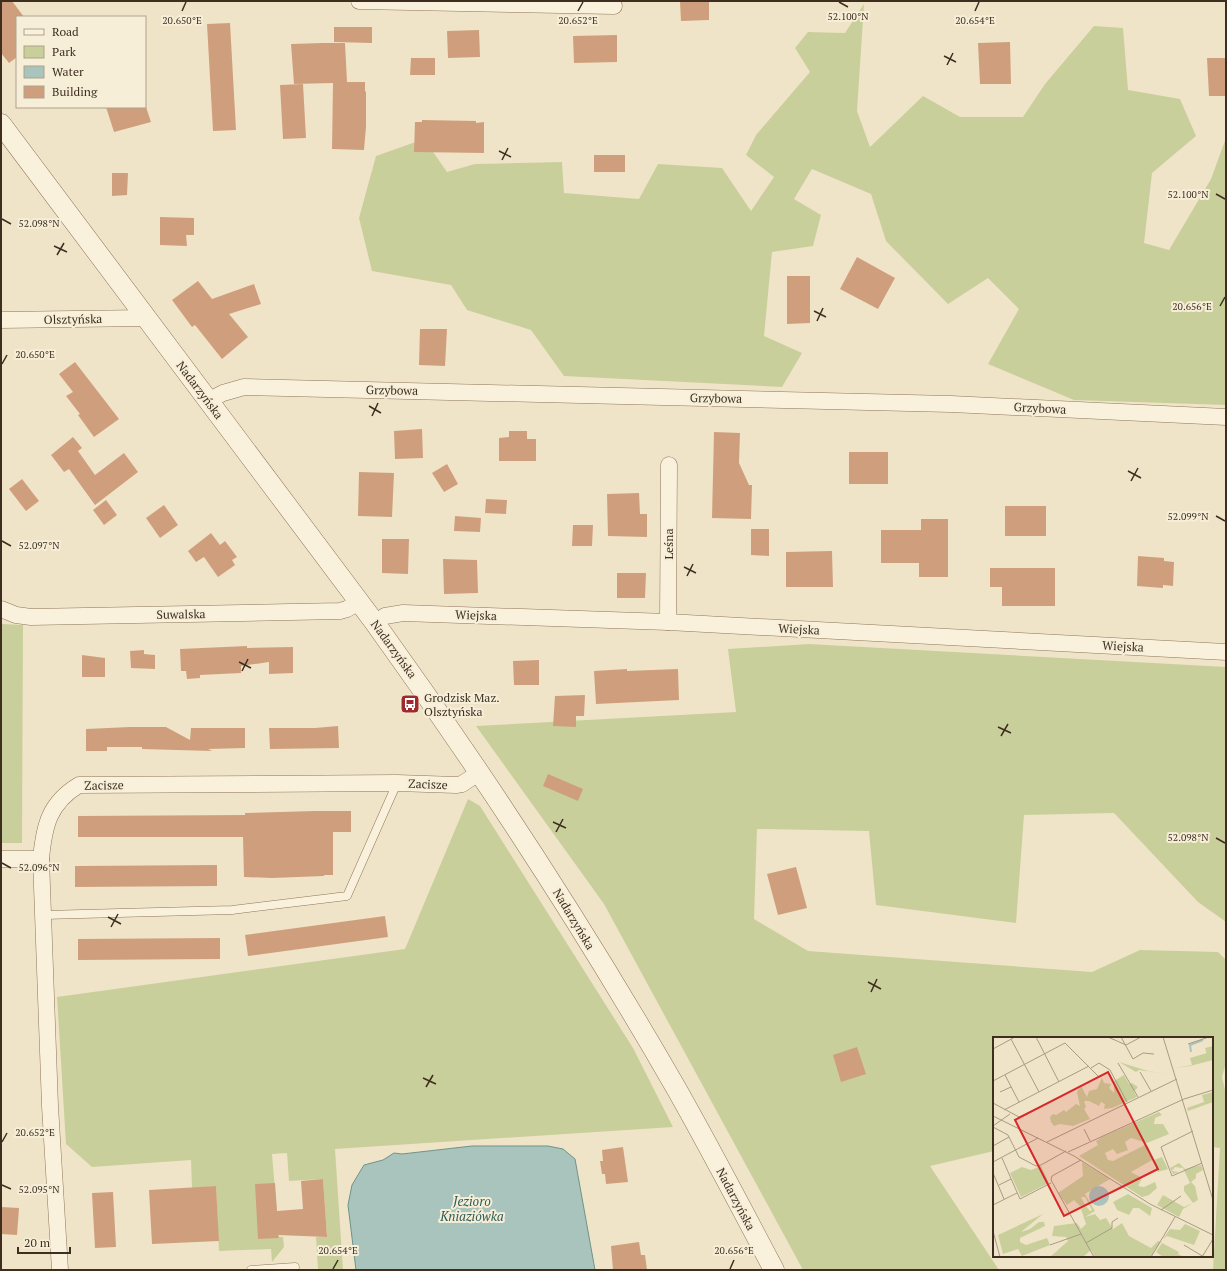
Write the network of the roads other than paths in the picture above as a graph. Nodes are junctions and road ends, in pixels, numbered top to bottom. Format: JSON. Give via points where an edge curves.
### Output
{"nodes":[{"id":1,"x":359,"y":1,"type":"edge"},
{"id":2,"x":614,"y":6,"type":"dead end"},
{"id":3,"x":1,"y":124,"type":"edge"},
{"id":4,"x":146,"y":318,"type":"junction"},
{"id":5,"x":1,"y":320,"type":"edge"},
{"id":6,"x":208,"y":402,"type":"junction"},
{"id":7,"x":1226,"y":417,"type":"edge"},
{"id":8,"x":669,"y":465,"type":"dead end"},
{"id":9,"x":359,"y":602,"type":"junction"},
{"id":10,"x":1,"y":609,"type":"edge"},
{"id":11,"x":668,"y":622,"type":"junction"},
{"id":12,"x":375,"y":623,"type":"junction"},
{"id":13,"x":1226,"y":652,"type":"edge"},
{"id":14,"x":480,"y":772,"type":"junction"},
{"id":15,"x":397,"y":783,"type":"junction"},
{"id":16,"x":1,"y":859,"type":"edge"},
{"id":17,"x":41,"y":859,"type":"junction"},
{"id":18,"x":44,"y":915,"type":"junction"},
{"id":19,"x":295,"y":1267,"type":"dead end"},
{"id":20,"x":60,"y":1270,"type":"edge"},
{"id":21,"x":251,"y":1270,"type":"edge"},
{"id":22,"x":774,"y":1270,"type":"edge"}],
"edges":[{"from":1,"to":2,"type":"street"},
{"from":3,"to":4,"type":"street","name":"Nadarzyńska"},
{"from":4,"to":5,"type":"street","name":"Olsztyńska"},
{"from":4,"to":6,"type":"street","name":"Nadarzyńska"},
{"from":6,"to":7,"type":"street","name":"Grzybowa","via":[[223,392],[244,387],[951,404]]},
{"from":6,"to":9,"type":"street","name":"Nadarzyńska"},
{"from":8,"to":11,"type":"street","name":"Leśna"},
{"from":9,"to":10,"type":"street","name":"Suwalska","via":[[340,611],[31,617]]},
{"from":9,"to":12,"type":"street","name":"Nadarzyńska"},
{"from":11,"to":12,"type":"street","name":"Wiejska","via":[[403,613],[385,616]]},
{"from":11,"to":13,"type":"street","name":"Wiejska"},
{"from":12,"to":14,"type":"street","name":"Nadarzyńska"},
{"from":14,"to":15,"type":"street","name":"Zacisze","via":[[456,785]]},
{"from":14,"to":22,"type":"street","name":"Nadarzyńska","via":[[532,851],[646,1037]]},
{"from":15,"to":17,"type":"street","name":"Zacisze","via":[[79,785],[58,801],[51,812],[42,842]]},
{"from":15,"to":18,"type":"lane","via":[[347,896],[232,910]]},
{"from":16,"to":17,"type":"street"},
{"from":17,"to":18,"type":"street","name":"Zacisze"},
{"from":18,"to":20,"type":"street","name":"Zacisze","via":[[50,1106]]},
{"from":19,"to":21,"type":"lane"}]}
